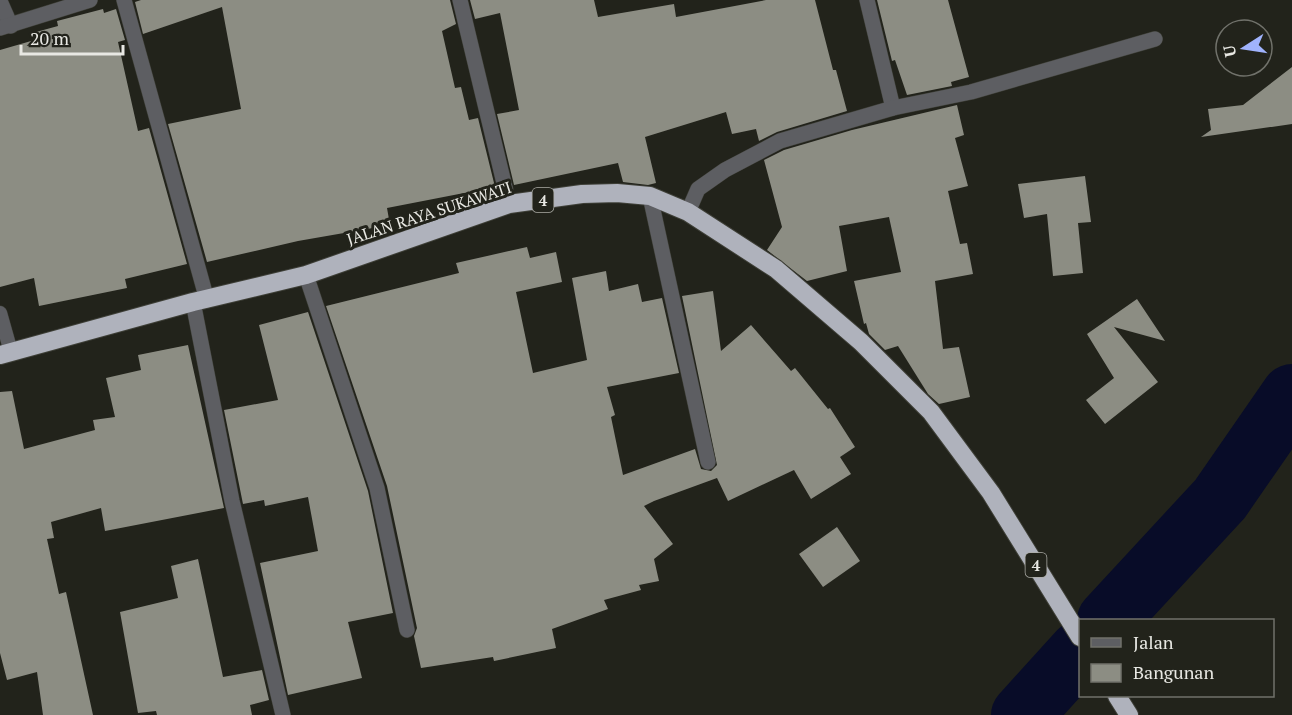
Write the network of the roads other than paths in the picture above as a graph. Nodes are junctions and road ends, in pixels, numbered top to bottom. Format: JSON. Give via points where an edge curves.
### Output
{"nodes":[{"id":1,"x":0,"y":0,"type":"edge"},
{"id":2,"x":90,"y":0,"type":"edge"},
{"id":3,"x":124,"y":0,"type":"edge"},
{"id":4,"x":460,"y":0,"type":"edge"},
{"id":5,"x":867,"y":0,"type":"edge"},
{"id":6,"x":6,"y":27,"type":"edge"},
{"id":7,"x":1155,"y":39,"type":"dead end"},
{"id":8,"x":893,"y":108,"type":"junction"},
{"id":9,"x":650,"y":196,"type":"junction"},
{"id":10,"x":509,"y":204,"type":"junction"},
{"id":11,"x":688,"y":212,"type":"junction"},
{"id":12,"x":306,"y":275,"type":"junction"},
{"id":13,"x":200,"y":301,"type":"junction"},
{"id":14,"x":0,"y":313,"type":"edge"},
{"id":15,"x":6,"y":353,"type":"edge"},
{"id":16,"x":708,"y":462,"type":"dead end"},
{"id":17,"x":407,"y":630,"type":"dead end"},
{"id":18,"x":1079,"y":635,"type":"edge"},
{"id":19,"x":1118,"y":697,"type":"edge"},
{"id":20,"x":283,"y":715,"type":"edge"},
{"id":21,"x":1129,"y":715,"type":"edge"}],
"edges":[{"from":1,"to":6,"type":"street"},
{"from":2,"to":6,"type":"street"},
{"from":3,"to":13,"type":"street"},
{"from":4,"to":10,"type":"street"},
{"from":5,"to":8,"type":"street"},
{"from":7,"to":8,"type":"street","via":[[971,92]]},
{"from":8,"to":11,"type":"street","via":[[780,141],[698,189]]},
{"from":9,"to":10,"type":"highway","name":"JALAN RAYA SUKAWATI","number":"4","via":[[582,194]]},
{"from":9,"to":11,"type":"highway","name":"JALAN RAYA SUKAWATI","number":"4"},
{"from":9,"to":16,"type":"street"},
{"from":10,"to":12,"type":"highway","name":"JALAN RAYA SUKAWATI","number":"4"},
{"from":11,"to":18,"type":"highway","name":"JALAN RAYA SUKAWATI","number":"4","via":[[776,269],[861,342],[931,412],[991,493]]},
{"from":12,"to":13,"type":"highway","name":"JALAN RAYA SUKAWATI","number":"4"},
{"from":12,"to":17,"type":"street","via":[[377,488]]},
{"from":13,"to":15,"type":"highway","name":"JALAN RAYA SUKAWATI","number":"4"},
{"from":13,"to":20,"type":"street","via":[[231,501]]},
{"from":14,"to":15,"type":"lane"},
{"from":19,"to":21,"type":"highway"}]}
